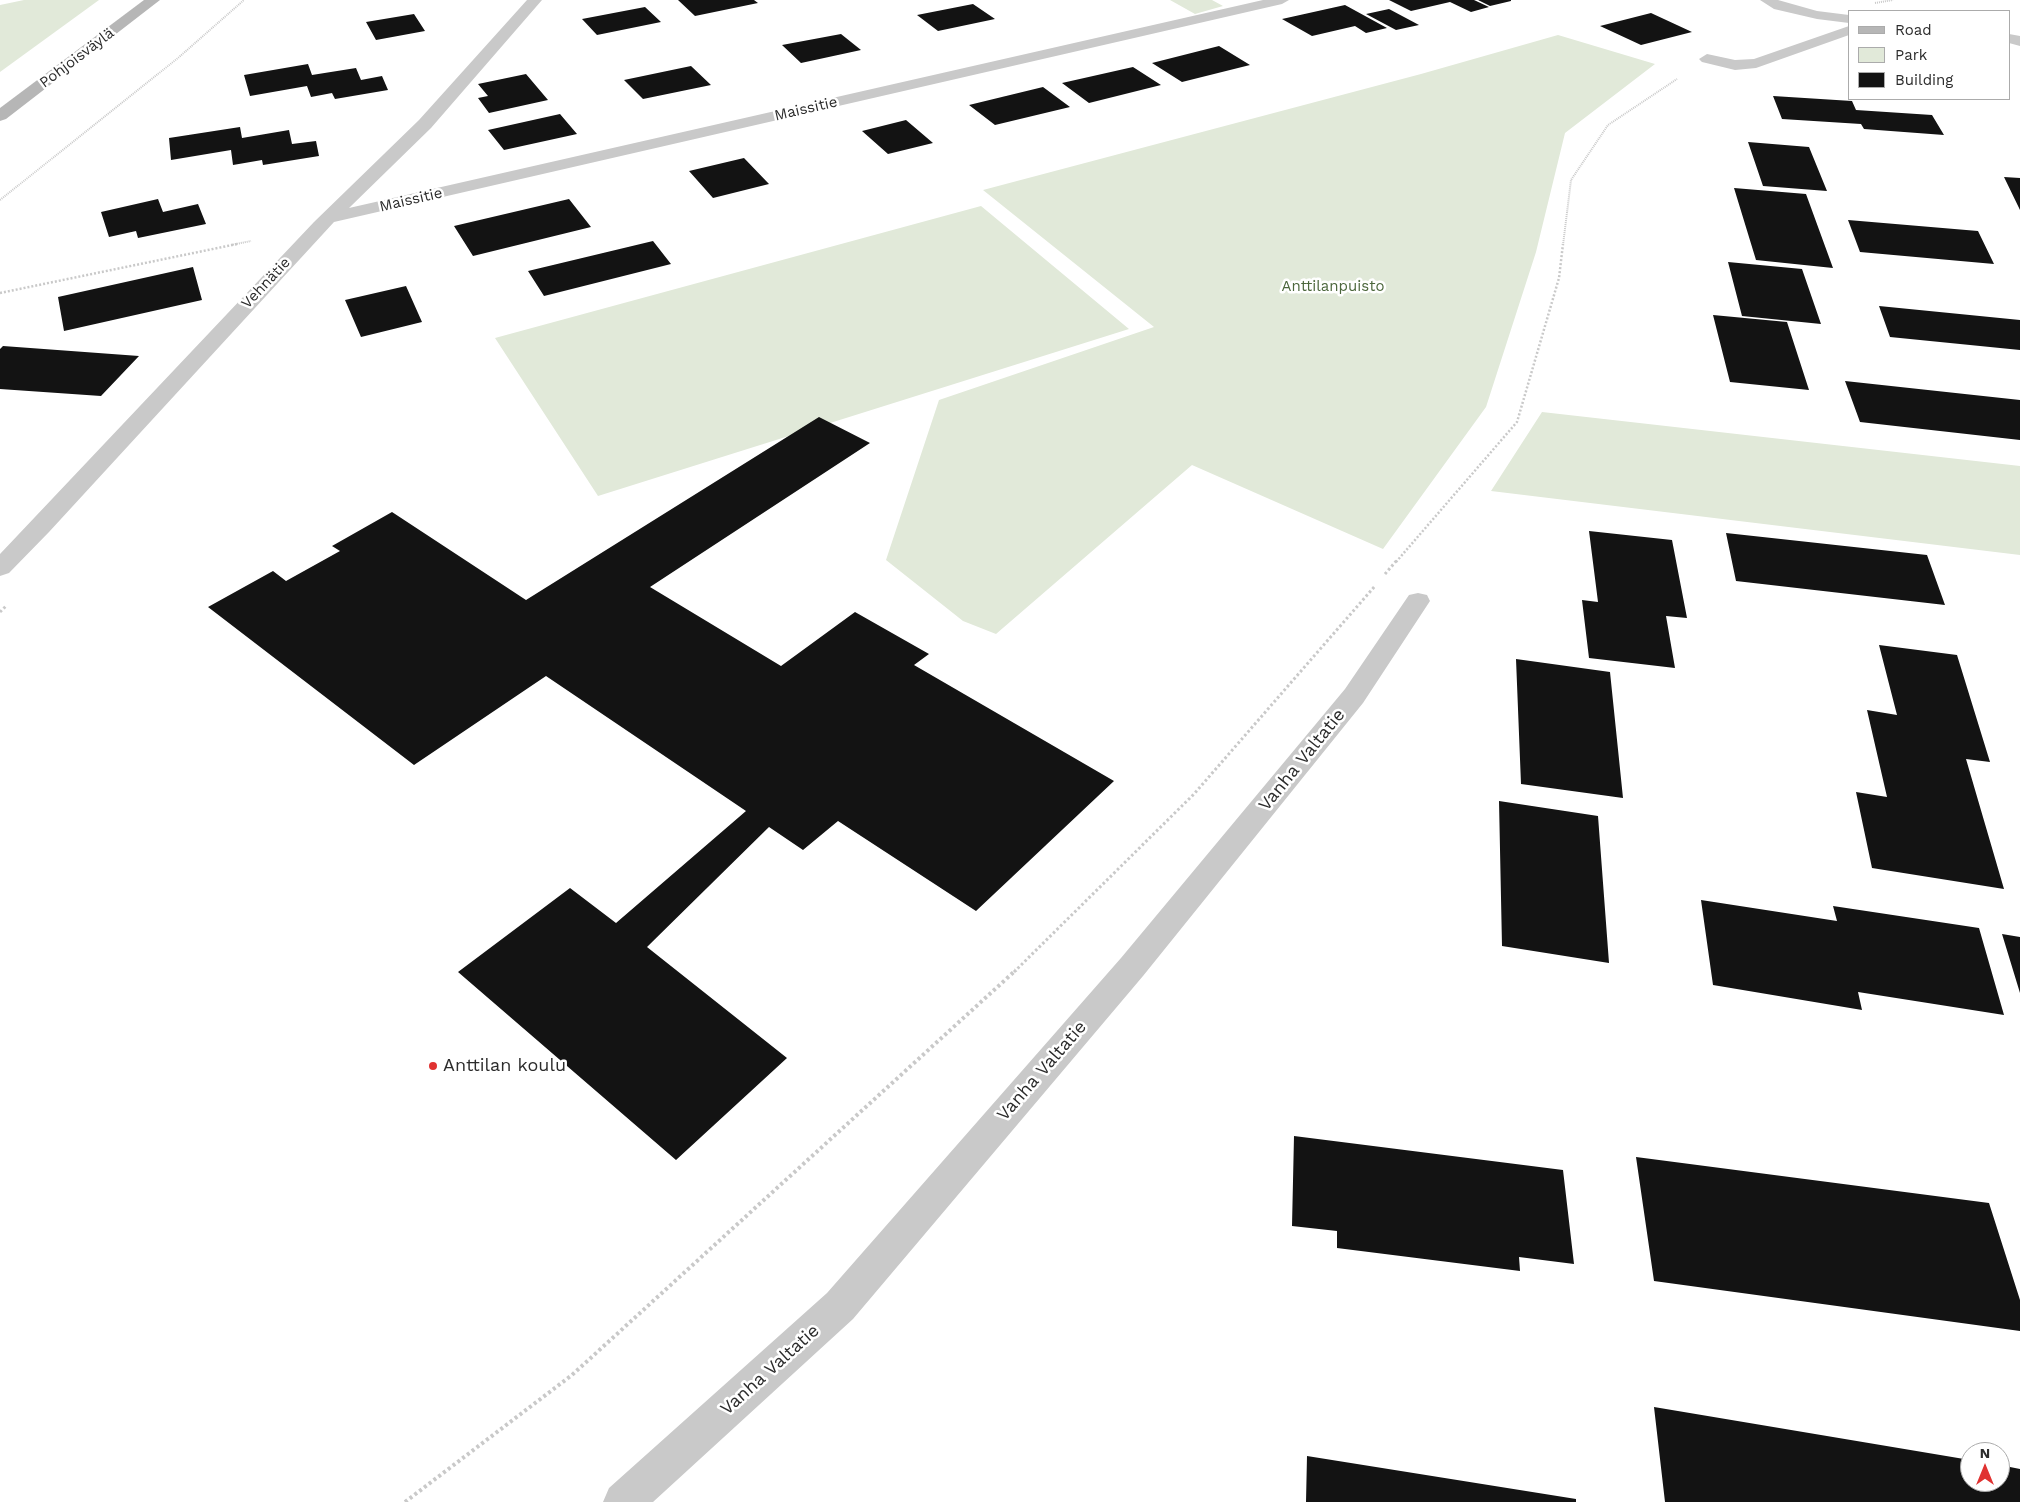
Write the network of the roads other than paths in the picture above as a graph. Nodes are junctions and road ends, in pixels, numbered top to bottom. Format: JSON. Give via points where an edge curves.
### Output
{"nodes":[{"id":1,"x":153,"y":0,"type":"edge"},
{"id":2,"x":535,"y":0,"type":"edge"},
{"id":3,"x":1282,"y":0,"type":"edge"},
{"id":4,"x":1767,"y":0,"type":"edge"},
{"id":5,"x":1848,"y":19,"type":"edge"},
{"id":6,"x":1848,"y":30,"type":"edge"},
{"id":7,"x":1707,"y":59,"type":"road end"},
{"id":8,"x":0,"y":116,"type":"edge"},
{"id":9,"x":325,"y":222,"type":"junction"},
{"id":10,"x":0,"y":568,"type":"edge"},
{"id":11,"x":1418,"y":601,"type":"dead end"},
{"id":12,"x":623,"y":1502,"type":"edge"}],
"edges":[{"from":1,"to":8,"type":"main road","name":"Pohjoisväylä"},
{"from":2,"to":9,"type":"street","name":"Vehnätie","via":[[425,124]]},
{"from":3,"to":9,"type":"street","name":"Maissitie"},
{"from":4,"to":5,"type":"street","via":[[1817,15]]},
{"from":6,"to":7,"type":"street","via":[[1756,63],[1735,65]]},
{"from":9,"to":10,"type":"street","name":"Vehnätie"},
{"from":11,"to":12,"type":"street","name":"Vanha Valtatie","via":[[1342,711],[1132,967],[840,1306]]}]}
